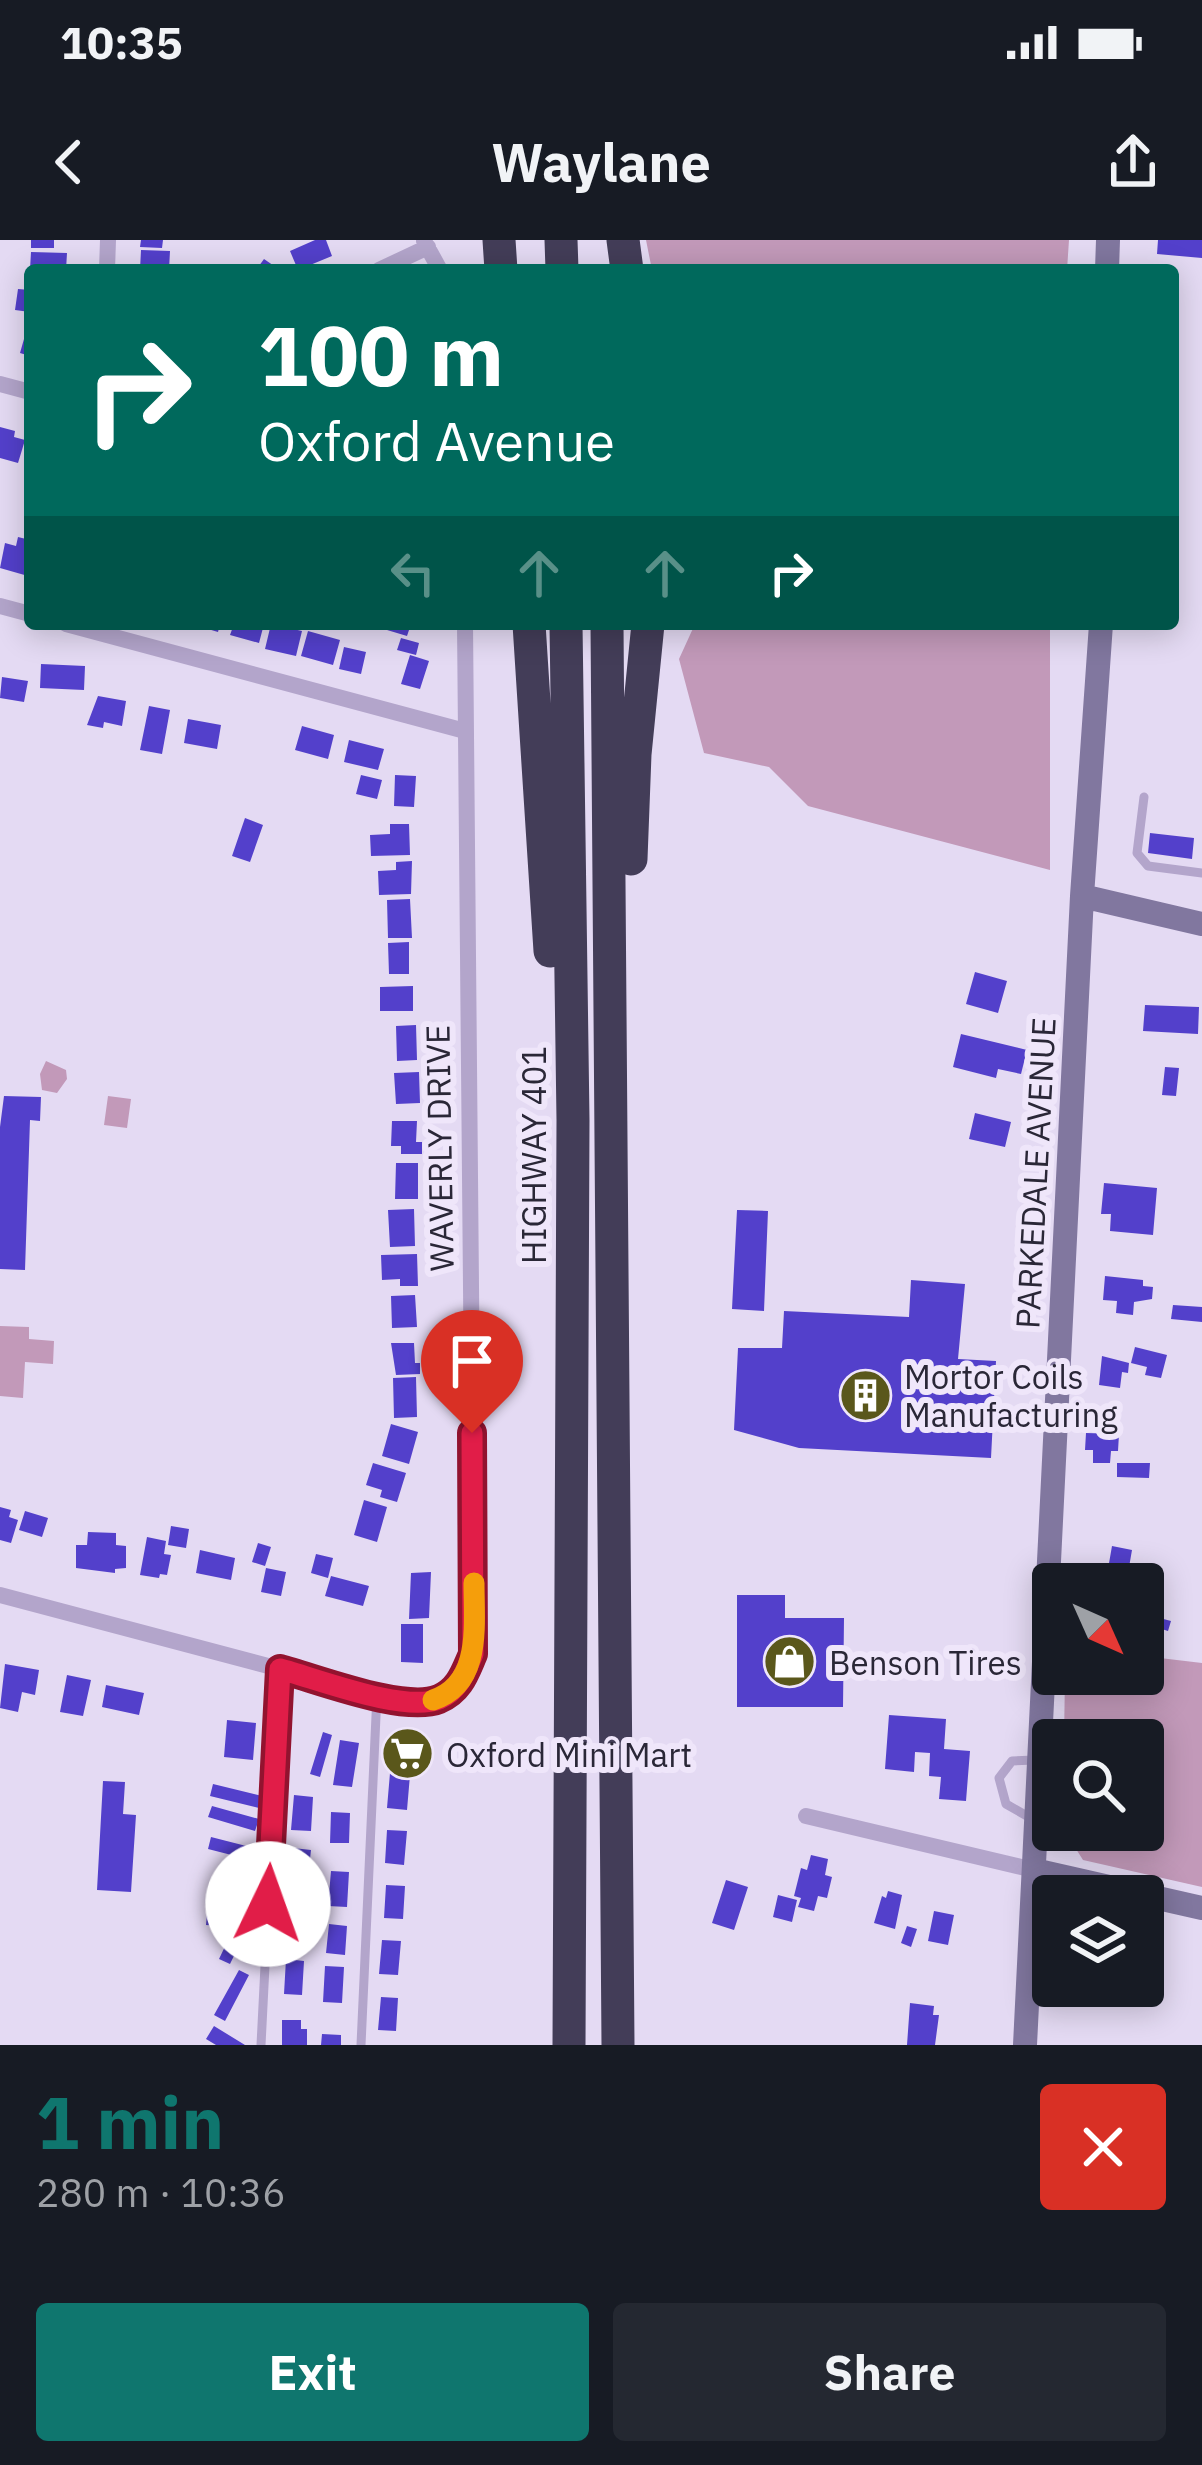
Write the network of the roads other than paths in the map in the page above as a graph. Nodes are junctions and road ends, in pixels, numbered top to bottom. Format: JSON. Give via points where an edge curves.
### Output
{"nodes":[{"id":1,"x":426,"y":243,"type":"edge"},
{"id":2,"x":389,"y":264,"type":"edge"},
{"id":3,"x":89,"y":630,"type":"edge"},
{"id":4,"x":465,"y":630,"type":"edge"},
{"id":5,"x":529,"y":630,"type":"edge"},
{"id":6,"x":566,"y":630,"type":"edge"},
{"id":7,"x":607,"y":630,"type":"edge"},
{"id":8,"x":647,"y":630,"type":"edge"},
{"id":9,"x":1101,"y":630,"type":"edge"},
{"id":10,"x":465,"y":730,"type":"junction"},
{"id":11,"x":1144,"y":797,"type":"dead end"},
{"id":12,"x":1202,"y":873,"type":"edge"},
{"id":13,"x":1082,"y":896,"type":"junction"},
{"id":14,"x":1202,"y":924,"type":"edge"},
{"id":15,"x":612,"y":1033,"type":"junction"},
{"id":16,"x":573,"y":1120,"type":"junction"},
{"id":17,"x":0,"y":1595,"type":"edge"},
{"id":18,"x":280,"y":1669,"type":"junction"},
{"id":19,"x":377,"y":1694,"type":"junction"},
{"id":20,"x":1042,"y":1719,"type":"edge"},
{"id":21,"x":1032,"y":1760,"type":"edge"},
{"id":22,"x":806,"y":1816,"type":"dead end"},
{"id":23,"x":1032,"y":1819,"type":"edge"},
{"id":24,"x":1035,"y":1851,"type":"edge"},
{"id":25,"x":1034,"y":1870,"type":"junction"},
{"id":26,"x":1202,"y":1908,"type":"edge"},
{"id":27,"x":261,"y":2045,"type":"edge"},
{"id":28,"x":361,"y":2045,"type":"edge"},
{"id":29,"x":569,"y":2045,"type":"edge"},
{"id":30,"x":618,"y":2045,"type":"edge"},
{"id":31,"x":1024,"y":2045,"type":"edge"}],
"edges":[{"from":1,"to":2,"type":"street"},
{"from":3,"to":10,"type":"street"},
{"from":4,"to":10,"type":"street","name":"WAVERLY DRIVE"},
{"from":5,"to":16,"type":"highway","via":[[558,1075]]},
{"from":6,"to":16,"type":"highway","name":"HIGHWAY 401"},
{"from":7,"to":15,"type":"highway"},
{"from":8,"to":15,"type":"highway","via":[[626,989]]},
{"from":9,"to":13,"type":"main road","name":"PARKEDALE AVENUE"},
{"from":10,"to":19,"type":"street","name":"WAVERLY DRIVE","via":[[473,1654],[461,1683],[439,1699]]},
{"from":11,"to":12,"type":"lane","via":[[1137,853],[1148,866]]},
{"from":13,"to":14,"type":"main road"},
{"from":13,"to":20,"type":"main road","name":"PARKEDALE AVENUE"},
{"from":15,"to":30,"type":"highway"},
{"from":16,"to":29,"type":"highway","name":"HIGHWAY 401"},
{"from":17,"to":18,"type":"street"},
{"from":18,"to":19,"type":"street"},
{"from":18,"to":27,"type":"lane"},
{"from":19,"to":28,"type":"lane"},
{"from":21,"to":23,"type":"lane","via":[[1012,1761],[999,1778],[1006,1804]]},
{"from":22,"to":25,"type":"street"},
{"from":24,"to":25,"type":"main road","name":"PARKEDALE AVENUE"},
{"from":25,"to":26,"type":"main road"},
{"from":25,"to":31,"type":"main road","name":"PARKEDALE AVENUE"}]}
